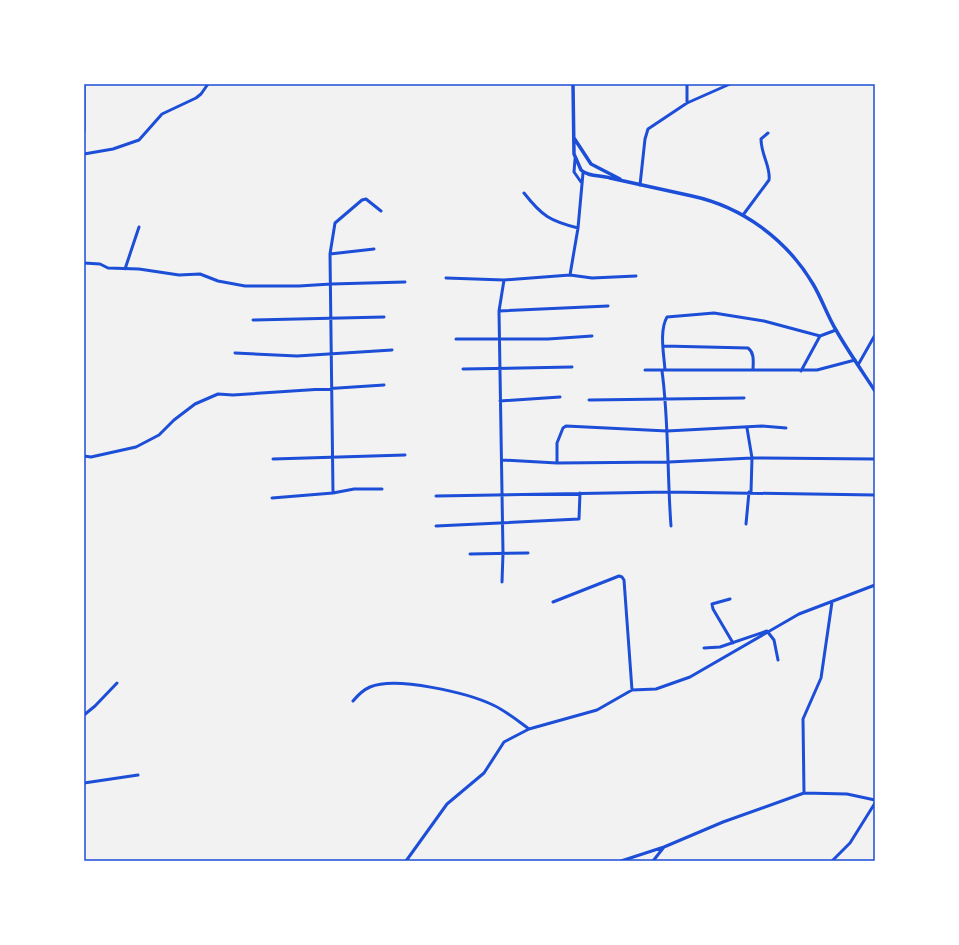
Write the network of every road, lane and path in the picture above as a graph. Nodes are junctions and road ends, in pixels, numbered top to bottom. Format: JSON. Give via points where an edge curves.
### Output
{"nodes":[{"id":1,"x":84,"y":84,"type":"edge"},
{"id":2,"x":208,"y":84,"type":"edge"},
{"id":3,"x":573,"y":84,"type":"edge"},
{"id":4,"x":687,"y":84,"type":"edge"},
{"id":5,"x":730,"y":84,"type":"edge"},
{"id":6,"x":687,"y":103,"type":"junction"},
{"id":7,"x":84,"y":131,"type":"edge"},
{"id":8,"x":768,"y":133,"type":"dead end"},
{"id":9,"x":574,"y":137,"type":"junction"},
{"id":10,"x":84,"y":154,"type":"edge"},
{"id":11,"x":575,"y":159,"type":"junction"},
{"id":12,"x":583,"y":173,"type":"junction"},
{"id":13,"x":581,"y":182,"type":"junction"},
{"id":14,"x":628,"y":183,"type":"junction"},
{"id":15,"x":640,"y":186,"type":"junction"},
{"id":16,"x":524,"y":193,"type":"dead end"},
{"id":17,"x":381,"y":211,"type":"dead end"},
{"id":18,"x":743,"y":215,"type":"junction"},
{"id":19,"x":139,"y":227,"type":"dead end"},
{"id":20,"x":578,"y":228,"type":"junction"},
{"id":21,"x":374,"y":249,"type":"dead end"},
{"id":22,"x":330,"y":254,"type":"junction"},
{"id":23,"x":84,"y":263,"type":"edge"},
{"id":24,"x":125,"y":268,"type":"junction"},
{"id":25,"x":570,"y":275,"type":"junction"},
{"id":26,"x":636,"y":276,"type":"dead end"},
{"id":27,"x":446,"y":278,"type":"dead end"},
{"id":28,"x":504,"y":280,"type":"junction"},
{"id":29,"x":405,"y":282,"type":"dead end"},
{"id":30,"x":331,"y":284,"type":"junction"},
{"id":31,"x":608,"y":306,"type":"dead end"},
{"id":32,"x":499,"y":311,"type":"junction"},
{"id":33,"x":384,"y":317,"type":"dead end"},
{"id":34,"x":332,"y":318,"type":"junction"},
{"id":35,"x":253,"y":320,"type":"dead end"},
{"id":36,"x":836,"y":330,"type":"junction"},
{"id":37,"x":875,"y":335,"type":"edge"},
{"id":38,"x":592,"y":336,"type":"dead end"},
{"id":39,"x":820,"y":336,"type":"junction"},
{"id":40,"x":456,"y":339,"type":"dead end"},
{"id":41,"x":500,"y":340,"type":"junction"},
{"id":42,"x":870,"y":344,"type":"junction"},
{"id":43,"x":875,"y":345,"type":"edge"},
{"id":44,"x":664,"y":346,"type":"junction"},
{"id":45,"x":392,"y":350,"type":"dead end"},
{"id":46,"x":235,"y":353,"type":"dead end"},
{"id":47,"x":331,"y":355,"type":"junction"},
{"id":48,"x":855,"y":360,"type":"junction"},
{"id":49,"x":858,"y":365,"type":"junction"},
{"id":50,"x":572,"y":367,"type":"dead end"},
{"id":51,"x":500,"y":368,"type":"junction"},
{"id":52,"x":463,"y":369,"type":"dead end"},
{"id":53,"x":645,"y":370,"type":"dead end"},
{"id":54,"x":753,"y":370,"type":"junction"},
{"id":55,"x":664,"y":371,"type":"junction"},
{"id":56,"x":801,"y":371,"type":"junction"},
{"id":57,"x":384,"y":385,"type":"dead end"},
{"id":58,"x":331,"y":389,"type":"junction"},
{"id":59,"x":875,"y":391,"type":"edge"},
{"id":60,"x":560,"y":397,"type":"dead end"},
{"id":61,"x":744,"y":398,"type":"dead end"},
{"id":62,"x":589,"y":400,"type":"dead end"},
{"id":63,"x":666,"y":400,"type":"junction"},
{"id":64,"x":500,"y":401,"type":"junction"},
{"id":65,"x":747,"y":428,"type":"junction"},
{"id":66,"x":786,"y":428,"type":"dead end"},
{"id":67,"x":667,"y":431,"type":"junction"},
{"id":68,"x":84,"y":456,"type":"edge"},
{"id":69,"x":405,"y":456,"type":"dead end"},
{"id":70,"x":332,"y":457,"type":"junction"},
{"id":71,"x":752,"y":458,"type":"junction"},
{"id":72,"x":273,"y":459,"type":"dead end"},
{"id":73,"x":875,"y":459,"type":"edge"},
{"id":74,"x":502,"y":460,"type":"junction"},
{"id":75,"x":669,"y":462,"type":"junction"},
{"id":76,"x":557,"y":463,"type":"junction"},
{"id":77,"x":382,"y":489,"type":"dead end"},
{"id":78,"x":668,"y":492,"type":"junction"},
{"id":79,"x":750,"y":492,"type":"junction"},
{"id":80,"x":333,"y":493,"type":"junction"},
{"id":81,"x":580,"y":493,"type":"junction"},
{"id":82,"x":875,"y":494,"type":"edge"},
{"id":83,"x":502,"y":495,"type":"junction"},
{"id":84,"x":436,"y":496,"type":"dead end"},
{"id":85,"x":272,"y":498,"type":"dead end"},
{"id":86,"x":502,"y":523,"type":"junction"},
{"id":87,"x":746,"y":524,"type":"dead end"},
{"id":88,"x":436,"y":526,"type":"dead end"},
{"id":89,"x":672,"y":526,"type":"dead end"},
{"id":90,"x":503,"y":553,"type":"junction"},
{"id":91,"x":528,"y":553,"type":"dead end"},
{"id":92,"x":470,"y":554,"type":"dead end"},
{"id":93,"x":502,"y":582,"type":"dead end"},
{"id":94,"x":875,"y":585,"type":"edge"},
{"id":95,"x":730,"y":599,"type":"dead end"},
{"id":96,"x":553,"y":602,"type":"dead end"},
{"id":97,"x":832,"y":602,"type":"junction"},
{"id":98,"x":768,"y":632,"type":"junction"},
{"id":99,"x":733,"y":643,"type":"junction"},
{"id":100,"x":704,"y":648,"type":"dead end"},
{"id":101,"x":778,"y":660,"type":"dead end"},
{"id":102,"x":117,"y":683,"type":"dead end"},
{"id":103,"x":632,"y":690,"type":"junction"},
{"id":104,"x":353,"y":701,"type":"dead end"},
{"id":105,"x":84,"y":715,"type":"edge"},
{"id":106,"x":529,"y":729,"type":"junction"},
{"id":107,"x":138,"y":775,"type":"dead end"},
{"id":108,"x":84,"y":782,"type":"edge"},
{"id":109,"x":804,"y":793,"type":"junction"},
{"id":110,"x":875,"y":800,"type":"edge"},
{"id":111,"x":875,"y":803,"type":"edge"},
{"id":112,"x":664,"y":847,"type":"junction"},
{"id":113,"x":406,"y":861,"type":"edge"},
{"id":114,"x":621,"y":861,"type":"edge"},
{"id":115,"x":653,"y":861,"type":"edge"},
{"id":116,"x":832,"y":861,"type":"edge"}],
"edges":[{"from":1,"to":7,"type":"street"},
{"from":2,"to":10,"type":"street","via":[[196,98],[162,114],[139,140],[113,149]]},
{"from":3,"to":9,"type":"street"},
{"from":4,"to":6,"type":"street"},
{"from":5,"to":6,"type":"street"},
{"from":6,"to":15,"type":"street","via":[[648,128],[644,139]]},
{"from":8,"to":18,"type":"street","via":[[761,139],[761,150],[770,174],[769,180]]},
{"from":9,"to":11,"type":"street"},
{"from":9,"to":14,"type":"street","via":[[591,164]]},
{"from":11,"to":12,"type":"street"},
{"from":11,"to":13,"type":"street","via":[[574,172]]},
{"from":12,"to":13,"type":"street"},
{"from":12,"to":14,"type":"street"},
{"from":13,"to":20,"type":"street"},
{"from":14,"to":15,"type":"street"},
{"from":15,"to":18,"type":"street","via":[[694,196]]},
{"from":16,"to":20,"type":"street","via":[[554,222]]},
{"from":17,"to":22,"type":"street","via":[[366,199],[362,200],[335,223]]},
{"from":18,"to":36,"type":"street","via":[[780,242],[798,261],[814,285]]},
{"from":19,"to":24,"type":"street"},
{"from":20,"to":25,"type":"street"},
{"from":21,"to":22,"type":"street"},
{"from":22,"to":30,"type":"street"},
{"from":23,"to":24,"type":"street"},
{"from":24,"to":30,"type":"street","via":[[179,275],[200,274],[218,281],[245,286]]},
{"from":25,"to":26,"type":"street","via":[[592,278]]},
{"from":25,"to":28,"type":"street"},
{"from":27,"to":28,"type":"street"},
{"from":28,"to":32,"type":"street"},
{"from":29,"to":30,"type":"street"},
{"from":30,"to":34,"type":"street"},
{"from":31,"to":32,"type":"street"},
{"from":32,"to":41,"type":"street"},
{"from":33,"to":34,"type":"street"},
{"from":34,"to":35,"type":"street"},
{"from":34,"to":47,"type":"street"},
{"from":36,"to":39,"type":"street"},
{"from":36,"to":48,"type":"street"},
{"from":37,"to":42,"type":"street"},
{"from":38,"to":41,"type":"street"},
{"from":39,"to":44,"type":"street","via":[[764,321],[714,313],[668,318],[665,322]]},
{"from":39,"to":56,"type":"street"},
{"from":40,"to":41,"type":"street"},
{"from":41,"to":51,"type":"street"},
{"from":42,"to":43,"type":"street"},
{"from":42,"to":49,"type":"street"},
{"from":44,"to":54,"type":"street","via":[[748,348],[753,357]]},
{"from":44,"to":55,"type":"street"},
{"from":45,"to":47,"type":"street"},
{"from":46,"to":47,"type":"street"},
{"from":47,"to":58,"type":"street"},
{"from":48,"to":49,"type":"street"},
{"from":48,"to":56,"type":"street","via":[[817,370]]},
{"from":49,"to":59,"type":"street"},
{"from":50,"to":51,"type":"street"},
{"from":51,"to":52,"type":"street"},
{"from":51,"to":64,"type":"street"},
{"from":53,"to":55,"type":"street"},
{"from":54,"to":55,"type":"street"},
{"from":54,"to":56,"type":"street"},
{"from":55,"to":63,"type":"street"},
{"from":57,"to":58,"type":"street"},
{"from":58,"to":68,"type":"street","via":[[218,394],[195,404],[159,435],[136,447],[91,457]]},
{"from":58,"to":70,"type":"street"},
{"from":60,"to":64,"type":"street"},
{"from":61,"to":63,"type":"street"},
{"from":62,"to":63,"type":"street"},
{"from":63,"to":67,"type":"street"},
{"from":64,"to":74,"type":"street"},
{"from":65,"to":66,"type":"street"},
{"from":65,"to":67,"type":"street"},
{"from":65,"to":71,"type":"street"},
{"from":67,"to":75,"type":"street"},
{"from":67,"to":76,"type":"street","via":[[566,426],[557,443]]},
{"from":69,"to":70,"type":"street"},
{"from":70,"to":72,"type":"street"},
{"from":70,"to":80,"type":"street"},
{"from":71,"to":73,"type":"street"},
{"from":71,"to":75,"type":"street"},
{"from":71,"to":79,"type":"street"},
{"from":74,"to":76,"type":"street"},
{"from":74,"to":83,"type":"street"},
{"from":75,"to":76,"type":"street"},
{"from":75,"to":78,"type":"street"},
{"from":77,"to":80,"type":"street","via":[[354,489]]},
{"from":78,"to":79,"type":"street"},
{"from":78,"to":81,"type":"street"},
{"from":78,"to":89,"type":"street"},
{"from":79,"to":82,"type":"street"},
{"from":79,"to":87,"type":"street"},
{"from":80,"to":85,"type":"street"},
{"from":81,"to":83,"type":"street"},
{"from":81,"to":86,"type":"street","via":[[579,519]]},
{"from":83,"to":84,"type":"street"},
{"from":83,"to":86,"type":"street"},
{"from":86,"to":88,"type":"street"},
{"from":86,"to":90,"type":"street"},
{"from":90,"to":91,"type":"street"},
{"from":90,"to":92,"type":"street"},
{"from":90,"to":93,"type":"street"},
{"from":94,"to":97,"type":"street"},
{"from":95,"to":99,"type":"street","via":[[712,604]]},
{"from":96,"to":103,"type":"street","via":[[622,577]]},
{"from":97,"to":98,"type":"street","via":[[799,614]]},
{"from":97,"to":109,"type":"street","via":[[821,678],[803,719]]},
{"from":98,"to":99,"type":"street","via":[[764,631]]},
{"from":98,"to":101,"type":"street","via":[[774,640]]},
{"from":98,"to":103,"type":"street","via":[[690,677],[656,689]]},
{"from":99,"to":100,"type":"street"},
{"from":102,"to":105,"type":"street"},
{"from":103,"to":106,"type":"street","via":[[597,710]]},
{"from":104,"to":106,"type":"street","via":[[371,687],[408,684],[470,695],[495,706]]},
{"from":106,"to":113,"type":"street","via":[[504,742],[484,773],[446,804]]},
{"from":107,"to":108,"type":"street"},
{"from":109,"to":110,"type":"street","via":[[847,794]]},
{"from":109,"to":112,"type":"street","via":[[731,819]]},
{"from":111,"to":116,"type":"street","via":[[850,844]]},
{"from":112,"to":114,"type":"street"},
{"from":112,"to":115,"type":"street"}]}
